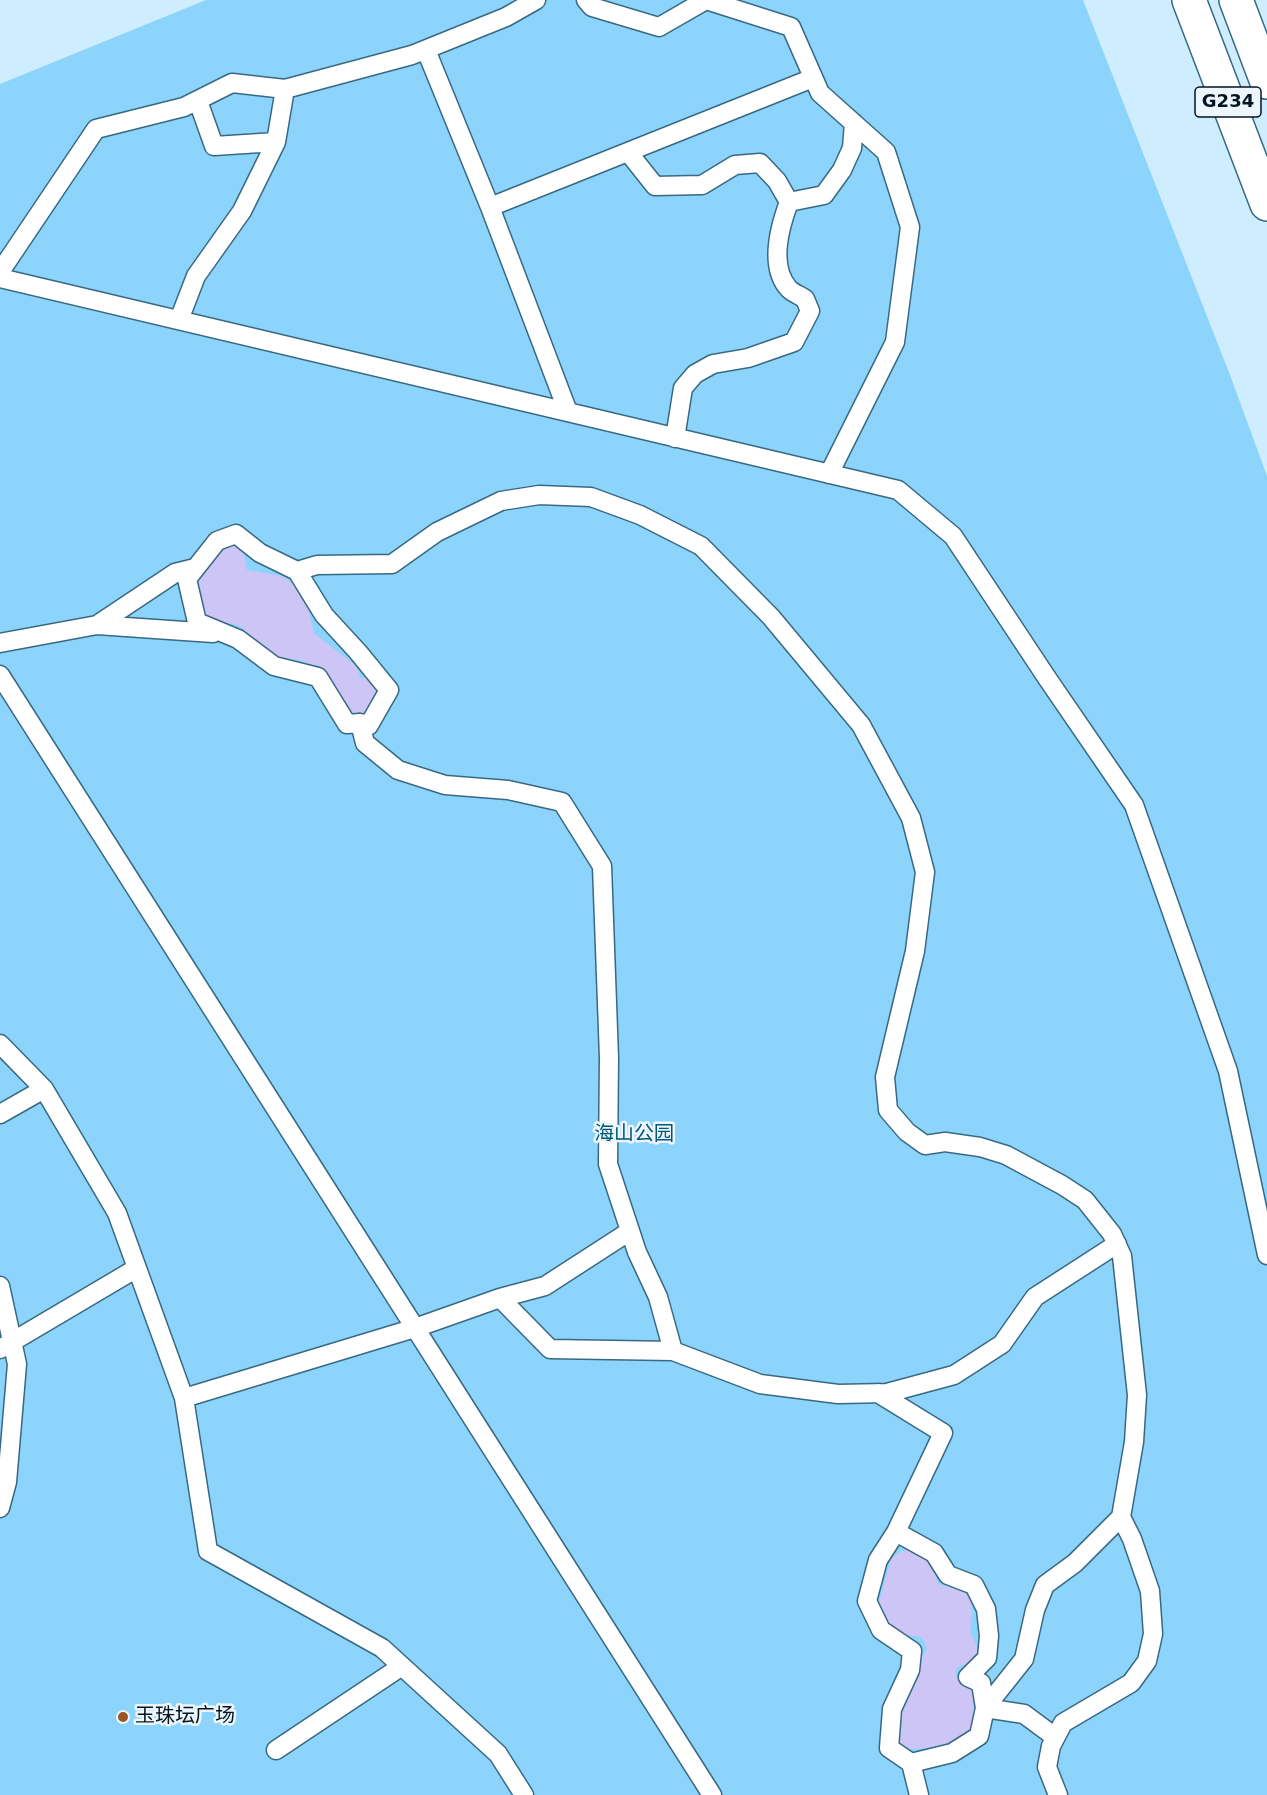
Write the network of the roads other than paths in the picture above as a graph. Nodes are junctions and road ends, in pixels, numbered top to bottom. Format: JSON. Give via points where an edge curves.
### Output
{"nodes":[{"id":1,"x":536,"y":0,"type":"edge"},
{"id":2,"x":586,"y":0,"type":"edge"},
{"id":3,"x":1190,"y":0,"type":"edge"},
{"id":4,"x":1236,"y":0,"type":"edge"},
{"id":5,"x":426,"y":50,"type":"junction"},
{"id":6,"x":813,"y":78,"type":"junction"},
{"id":7,"x":1267,"y":82,"type":"edge"},
{"id":8,"x":285,"y":89,"type":"junction"},
{"id":9,"x":198,"y":101,"type":"junction"},
{"id":10,"x":854,"y":123,"type":"junction"},
{"id":11,"x":276,"y":142,"type":"junction"},
{"id":12,"x":628,"y":152,"type":"junction"},
{"id":13,"x":789,"y":202,"type":"junction"},
{"id":14,"x":1267,"y":204,"type":"edge"},
{"id":15,"x":490,"y":207,"type":"junction"},
{"id":16,"x":0,"y":272,"type":"edge"},
{"id":17,"x":0,"y":278,"type":"edge"},
{"id":18,"x":179,"y":320,"type":"junction"},
{"id":19,"x":568,"y":412,"type":"junction"},
{"id":20,"x":675,"y":438,"type":"junction"},
{"id":21,"x":829,"y":474,"type":"junction"},
{"id":22,"x":195,"y":568,"type":"junction"},
{"id":23,"x":297,"y":570,"type":"junction"},
{"id":24,"x":96,"y":625,"type":"junction"},
{"id":25,"x":223,"y":633,"type":"junction"},
{"id":26,"x":0,"y":643,"type":"edge"},
{"id":27,"x":0,"y":675,"type":"edge"},
{"id":28,"x":360,"y":723,"type":"junction"},
{"id":29,"x":0,"y":1044,"type":"edge"},
{"id":30,"x":45,"y":1089,"type":"junction"},
{"id":31,"x":0,"y":1114,"type":"edge"},
{"id":32,"x":630,"y":1231,"type":"junction"},
{"id":33,"x":1117,"y":1244,"type":"junction"},
{"id":34,"x":1267,"y":1255,"type":"edge"},
{"id":35,"x":137,"y":1268,"type":"junction"},
{"id":36,"x":0,"y":1286,"type":"edge"},
{"id":37,"x":500,"y":1298,"type":"junction"},
{"id":38,"x":415,"y":1328,"type":"junction"},
{"id":39,"x":6,"y":1346,"type":"edge"},
{"id":40,"x":673,"y":1351,"type":"junction"},
{"id":41,"x":878,"y":1393,"type":"junction"},
{"id":42,"x":184,"y":1398,"type":"junction"},
{"id":43,"x":0,"y":1508,"type":"edge"},
{"id":44,"x":1121,"y":1517,"type":"junction"},
{"id":45,"x":896,"y":1532,"type":"junction"},
{"id":46,"x":402,"y":1666,"type":"junction"},
{"id":47,"x":985,"y":1708,"type":"junction"},
{"id":48,"x":1055,"y":1737,"type":"junction"},
{"id":49,"x":276,"y":1750,"type":"dead end"},
{"id":50,"x":911,"y":1763,"type":"junction"},
{"id":51,"x":524,"y":1795,"type":"edge"},
{"id":52,"x":712,"y":1795,"type":"edge"},
{"id":53,"x":919,"y":1795,"type":"edge"},
{"id":54,"x":1058,"y":1795,"type":"edge"}],
"edges":[{"from":1,"to":5,"type":"lane","via":[[506,17]]},
{"from":2,"to":6,"type":"lane","via":[[592,6],[659,27],[706,0],[791,27]]},
{"from":3,"to":14,"type":"highway","number":"G234"},
{"from":4,"to":7,"type":"highway","number":"G234"},
{"from":5,"to":8,"type":"lane"},
{"from":5,"to":15,"type":"lane"},
{"from":6,"to":10,"type":"lane","via":[[820,93]]},
{"from":6,"to":12,"type":"lane"},
{"from":8,"to":9,"type":"lane","via":[[232,83]]},
{"from":8,"to":11,"type":"lane"},
{"from":9,"to":11,"type":"lane","via":[[214,146]]},
{"from":9,"to":16,"type":"lane","via":[[96,129]]},
{"from":10,"to":13,"type":"lane","via":[[852,148],[824,195]]},
{"from":10,"to":21,"type":"lane","via":[[886,152],[910,227],[894,342]]},
{"from":11,"to":18,"type":"lane","via":[[242,211],[196,276]]},
{"from":12,"to":13,"type":"lane","via":[[655,186],[702,185],[735,165],[760,163]]},
{"from":12,"to":15,"type":"lane"},
{"from":13,"to":20,"type":"lane","via":[[777,240],[780,270],[789,289],[806,299],[810,312],[794,342],[748,358],[713,364],[695,374],[683,388]]},
{"from":15,"to":19,"type":"lane"},
{"from":17,"to":18,"type":"lane"},
{"from":18,"to":19,"type":"lane"},
{"from":19,"to":20,"type":"lane"},
{"from":20,"to":21,"type":"lane"},
{"from":21,"to":34,"type":"lane","via":[[898,490],[953,536],[1134,805],[1228,1071]]},
{"from":22,"to":23,"type":"lane","via":[[217,541],[236,534],[260,554]]},
{"from":22,"to":24,"type":"lane","via":[[174,573]]},
{"from":22,"to":25,"type":"lane","via":[[187,579],[197,622]]},
{"from":23,"to":28,"type":"lane","via":[[324,615],[388,690],[369,726]]},
{"from":23,"to":33,"type":"lane","via":[[317,565],[392,564],[437,532],[501,501],[539,495],[591,497],[640,515],[700,546],[771,617],[861,724],[911,818],[925,872],[915,951],[885,1077],[888,1110],[925,1145],[945,1142],[989,1149],[1062,1185],[1085,1200]]},
{"from":24,"to":25,"type":"lane"},
{"from":24,"to":26,"type":"lane"},
{"from":25,"to":28,"type":"lane","via":[[238,639],[274,666],[318,677],[347,724]]},
{"from":27,"to":38,"type":"lane"},
{"from":28,"to":32,"type":"lane","via":[[365,743],[398,770],[445,784],[508,790],[562,802],[602,866],[609,1058],[608,1164]]},
{"from":29,"to":30,"type":"lane"},
{"from":30,"to":31,"type":"lane"},
{"from":30,"to":35,"type":"lane","via":[[117,1213]]},
{"from":32,"to":37,"type":"lane","via":[[545,1286]]},
{"from":32,"to":40,"type":"lane","via":[[658,1297]]},
{"from":33,"to":41,"type":"lane","via":[[1035,1297],[1002,1344],[954,1375]]},
{"from":33,"to":44,"type":"lane","via":[[1122,1256],[1137,1395],[1134,1442]]},
{"from":35,"to":39,"type":"lane"},
{"from":35,"to":42,"type":"lane"},
{"from":36,"to":39,"type":"lane"},
{"from":37,"to":38,"type":"lane"},
{"from":37,"to":40,"type":"lane","via":[[550,1349]]},
{"from":38,"to":42,"type":"lane"},
{"from":38,"to":52,"type":"lane"},
{"from":39,"to":43,"type":"lane","via":[[17,1364],[7,1482]]},
{"from":40,"to":41,"type":"lane","via":[[760,1384],[838,1394]]},
{"from":41,"to":45,"type":"lane","via":[[942,1433]]},
{"from":42,"to":46,"type":"lane","via":[[208,1551],[382,1648]]},
{"from":44,"to":47,"type":"lane","via":[[1075,1563],[1046,1585],[1035,1610],[1024,1659]]},
{"from":44,"to":48,"type":"lane","via":[[1150,1591],[1153,1634],[1147,1661],[1131,1683],[1063,1723]]},
{"from":45,"to":47,"type":"lane","via":[[934,1553],[948,1575],[974,1586],[986,1609],[987,1658],[968,1677],[981,1683]]},
{"from":45,"to":50,"type":"lane","via":[[878,1560],[867,1600],[881,1630],[912,1651],[910,1670],[892,1709],[889,1748]]},
{"from":46,"to":49,"type":"lane"},
{"from":46,"to":51,"type":"lane","via":[[498,1754]]},
{"from":47,"to":48,"type":"lane","via":[[1024,1714]]},
{"from":47,"to":50,"type":"lane","via":[[979,1736],[952,1752]]},
{"from":48,"to":54,"type":"lane","via":[[1047,1767]]},
{"from":50,"to":53,"type":"lane"}]}
